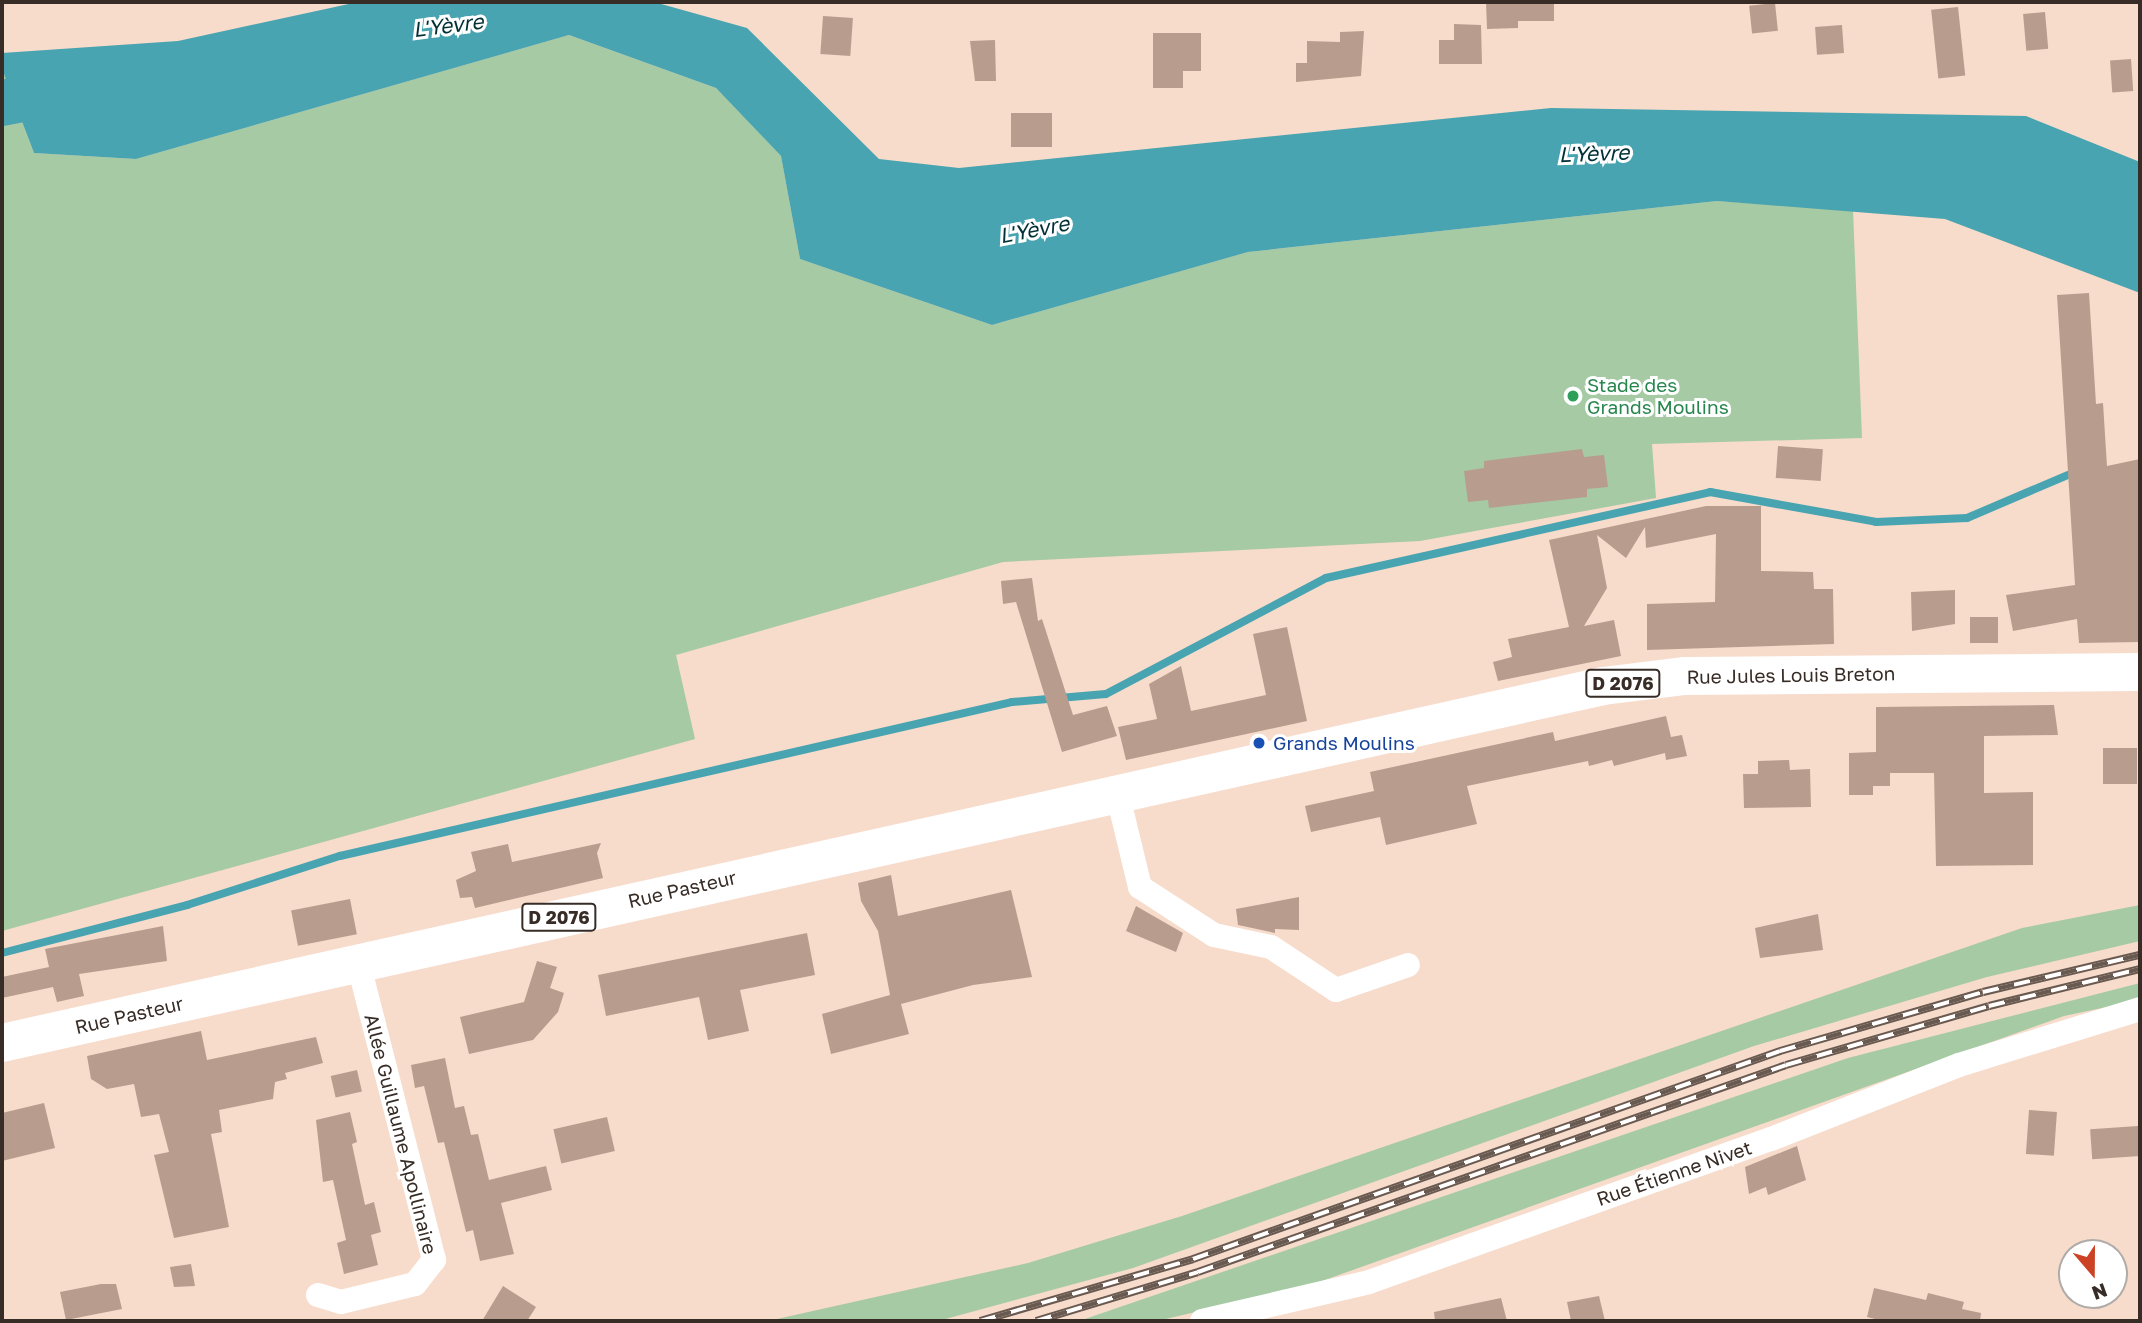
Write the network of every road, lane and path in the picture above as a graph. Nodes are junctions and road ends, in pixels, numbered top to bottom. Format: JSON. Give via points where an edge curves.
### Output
{"nodes":[{"id":1,"x":2140,"y":672,"type":"edge"},
{"id":2,"x":1117,"y":792,"type":"junction"},
{"id":3,"x":358,"y":962,"type":"junction"},
{"id":4,"x":1408,"y":965,"type":"dead end"},
{"id":5,"x":2140,"y":1009,"type":"edge"},
{"id":6,"x":2,"y":1043,"type":"edge"},
{"id":7,"x":318,"y":1295,"type":"dead end"},
{"id":8,"x":1202,"y":1321,"type":"edge"}],
"edges":[{"from":1,"to":2,"type":"main road","name":"Rue Jules Louis Breton","number":"D 2076","via":[[1661,678],[1570,693]]},
{"from":2,"to":3,"type":"main road","name":"Rue Pasteur","number":"D 2076"},
{"from":2,"to":4,"type":"street","via":[[1140,887],[1214,935],[1271,947],[1336,990]]},
{"from":3,"to":6,"type":"main road","name":"Rue Pasteur","number":"D 2076"},
{"from":3,"to":7,"type":"street","name":"Allée Guillaume Apollinaire","via":[[434,1260],[415,1284],[341,1302]]},
{"from":5,"to":8,"type":"street","name":"Rue Étienne Nivet","via":[[1959,1065],[1771,1139],[1369,1282]]}]}
